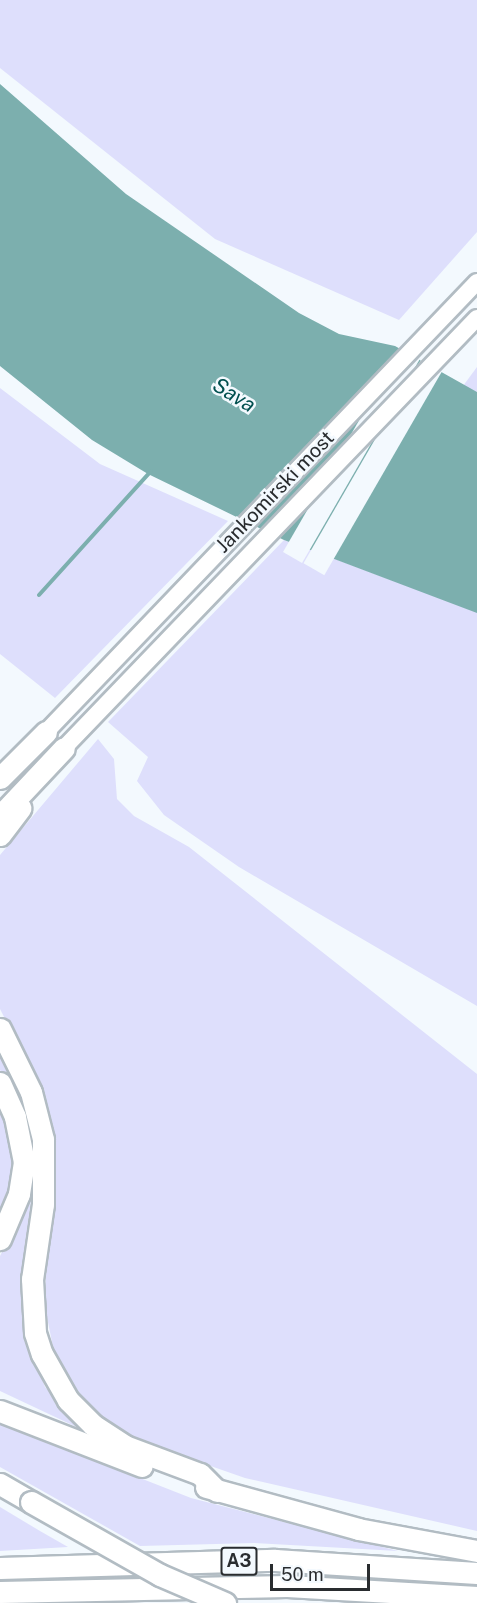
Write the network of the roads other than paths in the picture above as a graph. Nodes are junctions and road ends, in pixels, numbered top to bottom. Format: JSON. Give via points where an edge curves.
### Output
{"nodes":[{"id":1,"x":477,"y":282,"type":"edge"},
{"id":2,"x":477,"y":318,"type":"edge"},
{"id":3,"x":46,"y":732,"type":"joint"},
{"id":4,"x":58,"y":754,"type":"junction"},
{"id":5,"x":0,"y":778,"type":"edge"},
{"id":6,"x":0,"y":816,"type":"edge"},
{"id":7,"x":0,"y":835,"type":"edge"},
{"id":8,"x":0,"y":1029,"type":"edge"},
{"id":9,"x":0,"y":1083,"type":"edge"},
{"id":10,"x":0,"y":1239,"type":"edge"},
{"id":11,"x":0,"y":1411,"type":"edge"},
{"id":12,"x":4,"y":1486,"type":"edge"},
{"id":13,"x":217,"y":1491,"type":"junction"},
{"id":14,"x":477,"y":1551,"type":"edge"},
{"id":15,"x":0,"y":1568,"type":"edge"},
{"id":16,"x":477,"y":1573,"type":"edge"},
{"id":17,"x":0,"y":1592,"type":"edge"},
{"id":18,"x":477,"y":1597,"type":"edge"},
{"id":19,"x":225,"y":1603,"type":"edge"}],
"edges":[{"from":1,"to":3,"type":"main road","name":"Jankomirski most"},
{"from":2,"to":4,"type":"main road","name":"Jankomirski most"},
{"from":3,"to":5,"type":"highway"},
{"from":4,"to":6,"type":"highway"},
{"from":4,"to":7,"type":"highway"},
{"from":8,"to":13,"type":"highway","via":[[31,1092],[44,1139],[43,1204],[32,1279],[42,1354],[68,1400],[93,1425],[125,1446],[200,1474]]},
{"from":9,"to":10,"type":"highway","via":[[15,1117],[24,1162],[19,1194]]},
{"from":11,"to":13,"type":"highway","via":[[111,1456]]},
{"from":12,"to":19,"type":"highway","bridge":true,"via":[[160,1575]]},
{"from":13,"to":14,"type":"highway","via":[[358,1529]]},
{"from":15,"to":16,"type":"highway","number":"A3","via":[[275,1560]]},
{"from":17,"to":18,"type":"highway","number":"A3","via":[[287,1586]]}]}
